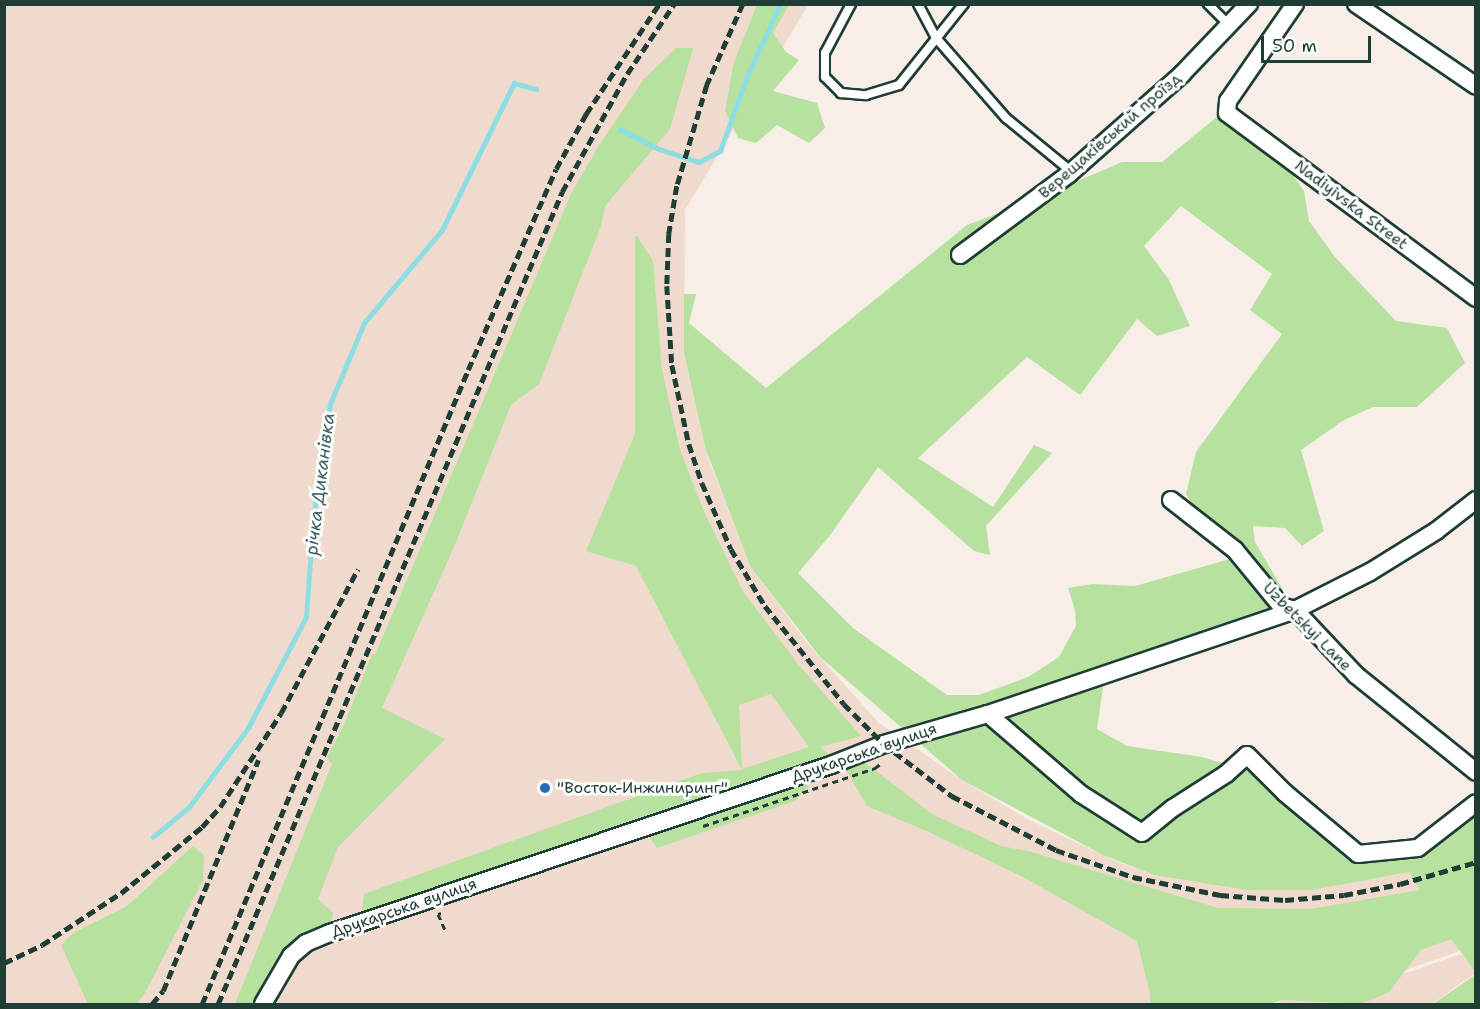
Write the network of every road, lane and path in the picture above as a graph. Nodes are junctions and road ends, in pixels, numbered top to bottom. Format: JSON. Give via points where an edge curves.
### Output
{"nodes":[{"id":1,"x":850,"y":4,"type":"edge"},
{"id":2,"x":918,"y":4,"type":"edge"},
{"id":3,"x":964,"y":4,"type":"edge"},
{"id":4,"x":1208,"y":4,"type":"edge"},
{"id":5,"x":1249,"y":4,"type":"edge"},
{"id":6,"x":1295,"y":4,"type":"edge"},
{"id":7,"x":1356,"y":4,"type":"edge"},
{"id":8,"x":1229,"y":25,"type":"junction"},
{"id":9,"x":937,"y":39,"type":"junction"},
{"id":10,"x":1476,"y":86,"type":"edge"},
{"id":11,"x":1072,"y":172,"type":"junction"},
{"id":12,"x":960,"y":255,"type":"dead end"},
{"id":13,"x":1476,"y":298,"type":"edge"},
{"id":14,"x":1171,"y":500,"type":"dead end"},
{"id":15,"x":1476,"y":500,"type":"edge"},
{"id":16,"x":1294,"y":610,"type":"junction"},
{"id":17,"x":988,"y":714,"type":"junction"},
{"id":18,"x":1476,"y":772,"type":"edge"},
{"id":19,"x":1476,"y":803,"type":"edge"},
{"id":20,"x":263,"y":1005,"type":"edge"}],
"edges":[{"from":1,"to":9,"type":"lane","via":[[825,53],[825,77],[841,93],[866,95],[898,85]]},
{"from":2,"to":9,"type":"lane"},
{"from":3,"to":9,"type":"lane"},
{"from":4,"to":8,"type":"lane"},
{"from":5,"to":8,"type":"street","name":"Верещаківський проїзд"},
{"from":6,"to":13,"type":"street","name":"Nadiyivska Street","via":[[1228,101],[1227,113]]},
{"from":7,"to":10,"type":"street"},
{"from":8,"to":11,"type":"street","name":"Верещаківський проїзд","via":[[1182,74]]},
{"from":9,"to":11,"type":"lane","via":[[1006,118]]},
{"from":11,"to":12,"type":"street","name":"Верещаківський проїзд"},
{"from":14,"to":16,"type":"street","name":"Uzbetskyi Lane","via":[[1235,550],[1281,606]]},
{"from":15,"to":16,"type":"street","name":"Друкарська вулиця","via":[[1436,531],[1370,572]]},
{"from":16,"to":17,"type":"street","name":"Друкарська вулиця"},
{"from":16,"to":18,"type":"street","name":"Uzbetskyi Lane","via":[[1356,675]]},
{"from":17,"to":19,"type":"street","via":[[1081,794],[1142,833],[1247,755],[1285,793],[1358,854],[1418,848]]},
{"from":17,"to":20,"type":"street","name":"Друкарська вулиця","via":[[884,744],[330,933],[306,943],[291,956]]}]}
